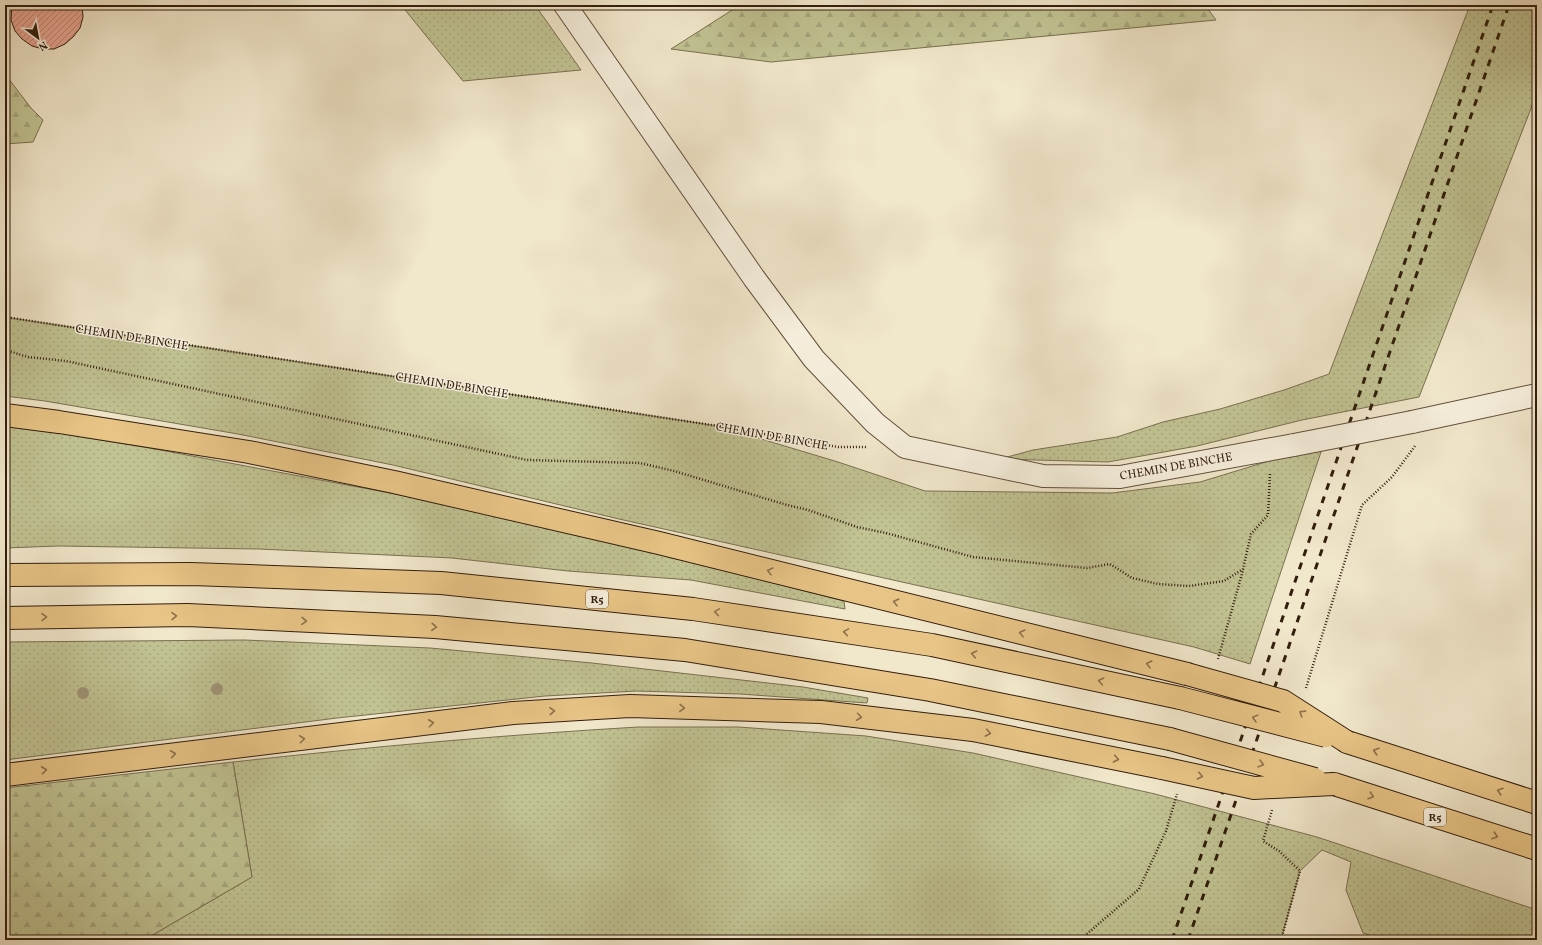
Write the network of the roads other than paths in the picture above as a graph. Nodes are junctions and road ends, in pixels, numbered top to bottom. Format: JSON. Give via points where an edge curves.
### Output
{"nodes":[{"id":1,"x":565,"y":5,"type":"edge"},
{"id":2,"x":1537,"y":395,"type":"edge"},
{"id":3,"x":5,"y":415,"type":"edge"},
{"id":4,"x":5,"y":576,"type":"edge"},
{"id":5,"x":5,"y":618,"type":"edge"},
{"id":6,"x":1347,"y":742,"type":"junction"},
{"id":7,"x":5,"y":775,"type":"edge"},
{"id":8,"x":1334,"y":784,"type":"junction"},
{"id":9,"x":1537,"y":803,"type":"edge"},
{"id":10,"x":1537,"y":850,"type":"edge"}],
"edges":[{"from":1,"to":2,"type":"street","name":"CHEMIN DE BINCHE","bridge":true,"via":[[754,278],[814,359],[875,423],[905,447],[1043,476],[1120,477],[1415,422]]},
{"from":6,"to":3,"type":"highway","one_way":true,"bridge":true,"via":[[1283,701],[1187,674],[659,543],[394,482],[249,452]]},
{"from":6,"to":4,"type":"highway","number":"R5","one_way":true,"bridge":true,"via":[[1180,698],[932,645],[693,609],[441,583],[191,574]]},
{"from":5,"to":8,"type":"highway","number":"R5","one_way":true,"bridge":true,"via":[[188,616],[420,626],[685,650],[930,690],[1170,739]]},
{"from":9,"to":6,"type":"highway","number":"R5","one_way":true},
{"from":7,"to":8,"type":"highway","one_way":true,"bridge":true,"via":[[513,713],[630,706],[821,712],[973,730],[1254,788]]},
{"from":8,"to":10,"type":"highway","number":"R5","one_way":true}]}
